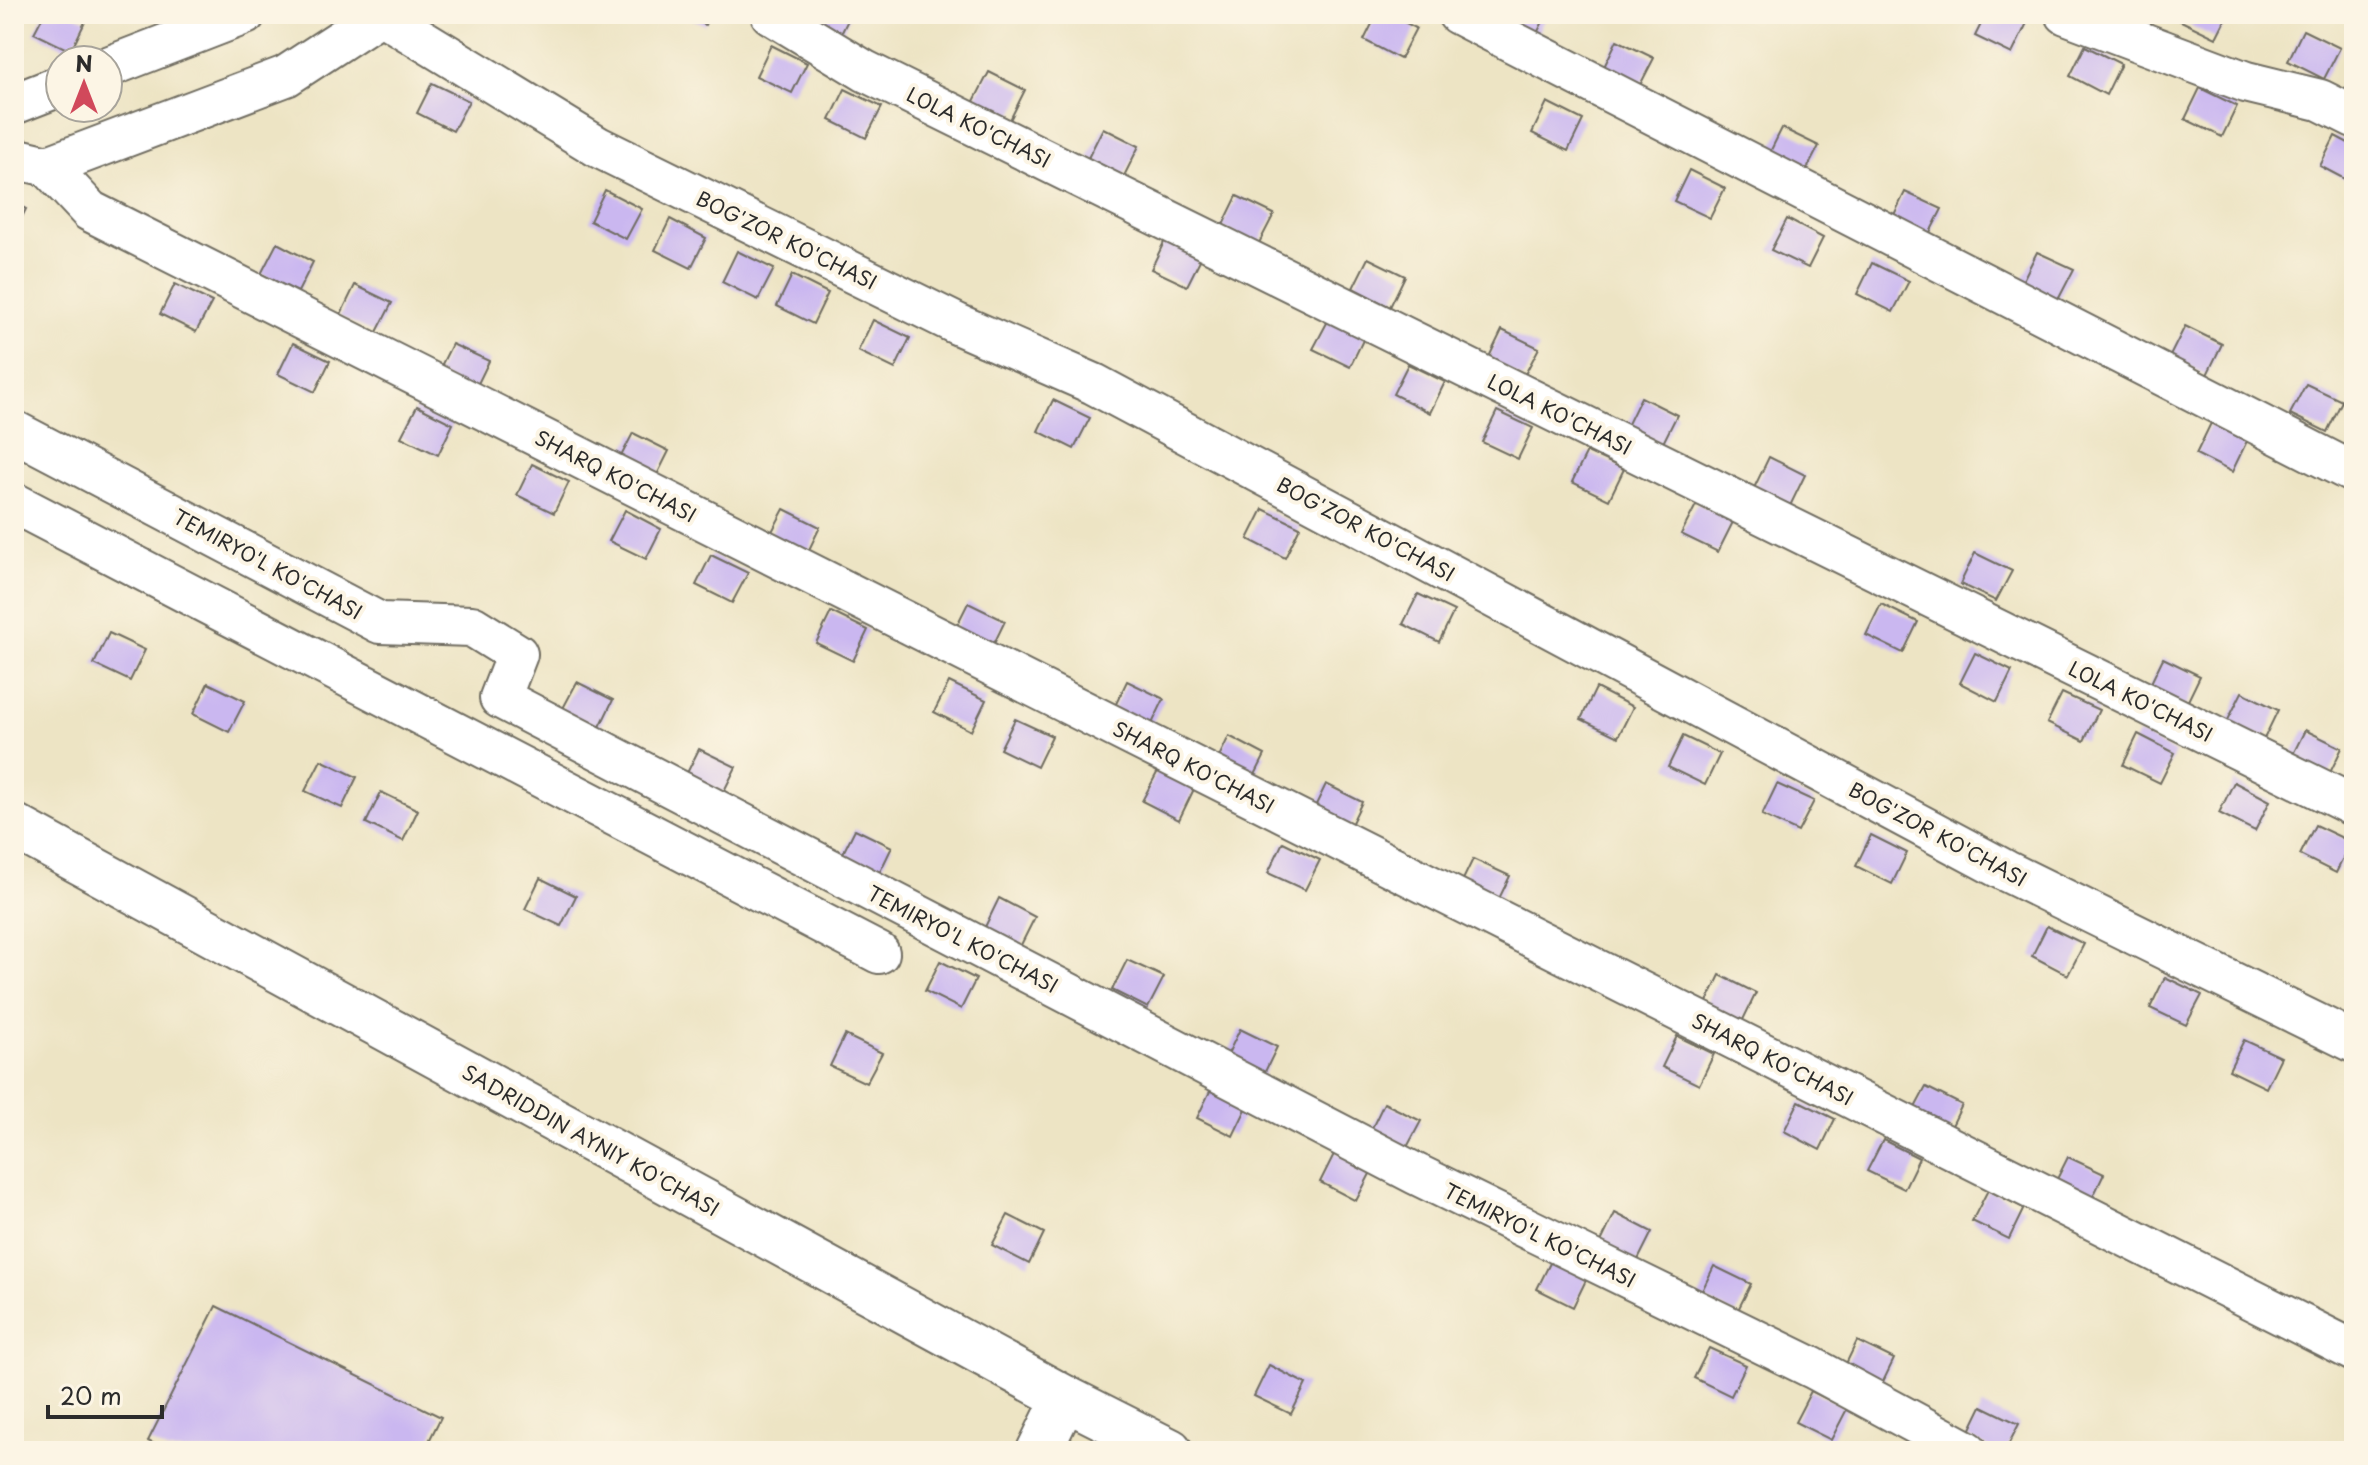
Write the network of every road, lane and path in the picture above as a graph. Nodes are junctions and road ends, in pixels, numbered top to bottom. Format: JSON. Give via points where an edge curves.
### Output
{"nodes":[{"id":1,"x":245,"y":14,"type":"edge"},
{"id":2,"x":381,"y":14,"type":"edge"},
{"id":3,"x":771,"y":14,"type":"edge"},
{"id":4,"x":1458,"y":14,"type":"edge"},
{"id":5,"x":2066,"y":14,"type":"edge"},
{"id":6,"x":124,"y":61,"type":"edge"},
{"id":7,"x":44,"y":92,"type":"edge"},
{"id":8,"x":14,"y":104,"type":"edge"},
{"id":9,"x":2354,"y":117,"type":"edge"},
{"id":10,"x":31,"y":162,"type":"edge"},
{"id":11,"x":14,"y":431,"type":"edge"},
{"id":12,"x":2354,"y":473,"type":"edge"},
{"id":13,"x":14,"y":503,"type":"edge"},
{"id":14,"x":2354,"y":806,"type":"edge"},
{"id":15,"x":14,"y":826,"type":"edge"},
{"id":16,"x":879,"y":953,"type":"dead end"},
{"id":17,"x":2354,"y":1042,"type":"edge"},
{"id":18,"x":2354,"y":1351,"type":"edge"},
{"id":19,"x":1065,"y":1398,"type":"junction"},
{"id":20,"x":1039,"y":1451,"type":"edge"},
{"id":21,"x":1170,"y":1451,"type":"edge"},
{"id":22,"x":1967,"y":1451,"type":"edge"}],
"edges":[{"from":1,"to":6,"type":"street"},
{"from":2,"to":10,"type":"street","via":[[286,76]]},
{"from":2,"to":17,"type":"street","name":"BOG'ZOR KO'CHASI","via":[[598,147],[957,324],[1094,384],[2006,871]]},
{"from":3,"to":14,"type":"street","name":"LOLA KO'CHASI","via":[[865,71]]},
{"from":4,"to":12,"type":"street"},
{"from":5,"to":9,"type":"street","via":[[2246,82],[2320,100]]},
{"from":7,"to":8,"type":"street"},
{"from":10,"to":18,"type":"street","name":"SHARQ KO'CHASI","via":[[90,211]]},
{"from":11,"to":22,"type":"street","name":"TEMIRYO'L KO'CHASI","via":[[380,623],[472,626],[517,654],[500,698],[1416,1174],[1813,1368]]},
{"from":13,"to":16,"type":"street"},
{"from":15,"to":19,"type":"street","name":"SADRIDDIN AYNIY KO'CHASI"},
{"from":19,"to":20,"type":"street"},
{"from":19,"to":21,"type":"street","name":"SADRIDDIN AYNIY KO'CHASI"}]}
